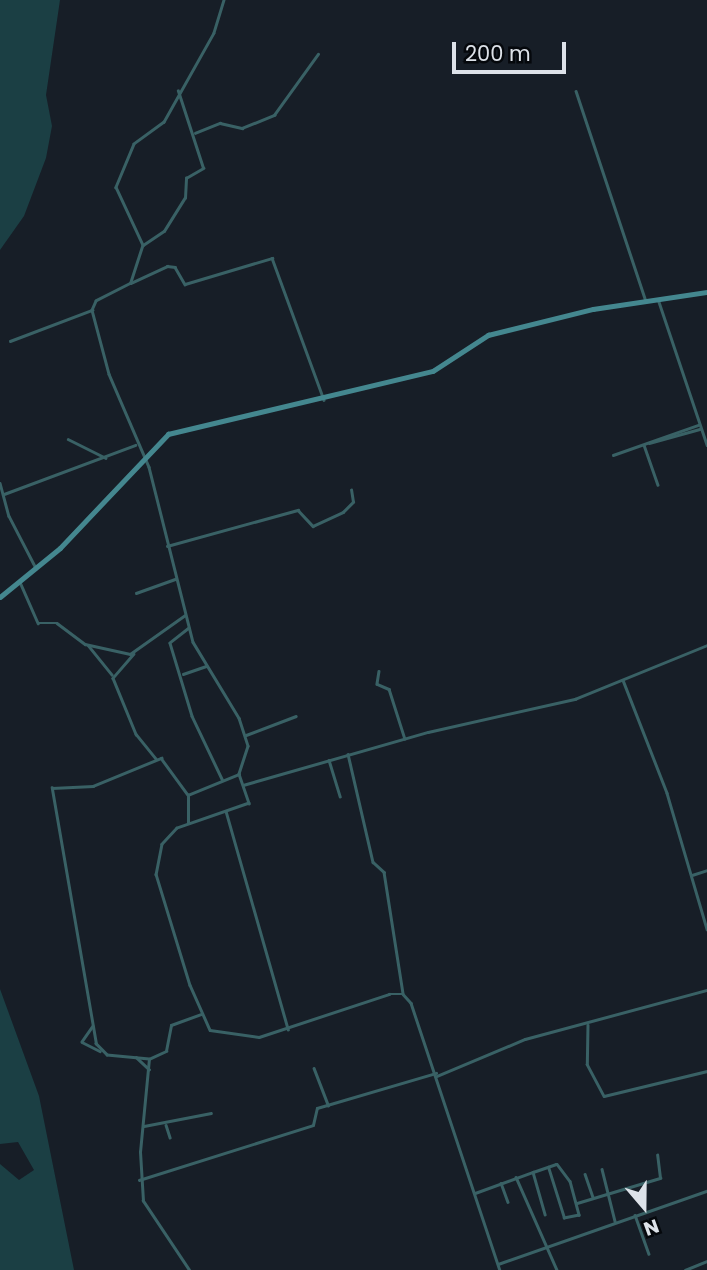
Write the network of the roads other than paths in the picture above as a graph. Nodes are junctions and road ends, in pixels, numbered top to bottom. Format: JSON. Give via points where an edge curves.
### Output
{"nodes":[{"id":1,"x":223,"y":0,"type":"edge"},
{"id":2,"x":318,"y":54,"type":"dead end"},
{"id":3,"x":178,"y":91,"type":"junction"},
{"id":4,"x":576,"y":91,"type":"dead end"},
{"id":5,"x":194,"y":134,"type":"junction"},
{"id":6,"x":143,"y":245,"type":"junction"},
{"id":7,"x":131,"y":284,"type":"junction"},
{"id":8,"x":707,"y":292,"type":"edge"},
{"id":9,"x":658,"y":299,"type":"junction"},
{"id":10,"x":646,"y":301,"type":"junction"},
{"id":11,"x":92,"y":310,"type":"junction"},
{"id":12,"x":10,"y":341,"type":"dead end"},
{"id":13,"x":324,"y":400,"type":"junction"},
{"id":14,"x":700,"y":427,"type":"junction"},
{"id":15,"x":68,"y":439,"type":"dead end"},
{"id":16,"x":644,"y":444,"type":"junction"},
{"id":17,"x":135,"y":445,"type":"junction"},
{"id":18,"x":707,"y":445,"type":"edge"},
{"id":19,"x":613,"y":455,"type":"dead end"},
{"id":20,"x":106,"y":457,"type":"junction"},
{"id":21,"x":142,"y":459,"type":"junction"},
{"id":22,"x":0,"y":483,"type":"edge"},
{"id":23,"x":658,"y":485,"type":"dead end"},
{"id":24,"x":351,"y":490,"type":"dead end"},
{"id":25,"x":4,"y":494,"type":"junction"},
{"id":26,"x":167,"y":546,"type":"junction"},
{"id":27,"x":37,"y":569,"type":"junction"},
{"id":28,"x":175,"y":579,"type":"junction"},
{"id":29,"x":20,"y":582,"type":"junction"},
{"id":30,"x":136,"y":593,"type":"dead end"},
{"id":31,"x":0,"y":597,"type":"edge"},
{"id":32,"x":185,"y":615,"type":"junction"},
{"id":33,"x":189,"y":628,"type":"junction"},
{"id":34,"x":88,"y":644,"type":"junction"},
{"id":35,"x":707,"y":645,"type":"edge"},
{"id":36,"x":134,"y":654,"type":"junction"},
{"id":37,"x":206,"y":666,"type":"junction"},
{"id":38,"x":379,"y":671,"type":"dead end"},
{"id":39,"x":182,"y":674,"type":"junction"},
{"id":40,"x":112,"y":676,"type":"junction"},
{"id":41,"x":623,"y":680,"type":"junction"},
{"id":42,"x":296,"y":716,"type":"dead end"},
{"id":43,"x":246,"y":735,"type":"junction"},
{"id":44,"x":405,"y":738,"type":"junction"},
{"id":45,"x":348,"y":754,"type":"junction"},
{"id":46,"x":156,"y":759,"type":"junction"},
{"id":47,"x":329,"y":760,"type":"junction"},
{"id":48,"x":239,"y":774,"type":"junction"},
{"id":49,"x":222,"y":779,"type":"junction"},
{"id":50,"x":243,"y":785,"type":"junction"},
{"id":51,"x":188,"y":795,"type":"junction"},
{"id":52,"x":340,"y":796,"type":"dead end"},
{"id":53,"x":226,"y":811,"type":"junction"},
{"id":54,"x":188,"y":823,"type":"junction"},
{"id":55,"x":707,"y":870,"type":"edge"},
{"id":56,"x":692,"y":875,"type":"junction"},
{"id":57,"x":707,"y":929,"type":"edge"},
{"id":58,"x":707,"y":990,"type":"edge"},
{"id":59,"x":403,"y":994,"type":"junction"},
{"id":60,"x":201,"y":1014,"type":"junction"},
{"id":61,"x":588,"y":1025,"type":"junction"},
{"id":62,"x":93,"y":1026,"type":"junction"},
{"id":63,"x":288,"y":1029,"type":"junction"},
{"id":64,"x":100,"y":1051,"type":"junction"},
{"id":65,"x":134,"y":1056,"type":"junction"},
{"id":66,"x":149,"y":1059,"type":"junction"},
{"id":67,"x":314,"y":1068,"type":"dead end"},
{"id":68,"x":149,"y":1069,"type":"junction"},
{"id":69,"x":707,"y":1071,"type":"edge"},
{"id":70,"x":437,"y":1075,"type":"junction"},
{"id":71,"x":328,"y":1105,"type":"junction"},
{"id":72,"x":211,"y":1113,"type":"dead end"},
{"id":73,"x":166,"y":1125,"type":"junction"},
{"id":74,"x":142,"y":1126,"type":"junction"},
{"id":75,"x":170,"y":1137,"type":"dead end"},
{"id":76,"x":657,"y":1155,"type":"dead end"},
{"id":77,"x":548,"y":1167,"type":"junction"},
{"id":78,"x":602,"y":1169,"type":"dead end"},
{"id":79,"x":533,"y":1172,"type":"junction"},
{"id":80,"x":585,"y":1174,"type":"dead end"},
{"id":81,"x":516,"y":1177,"type":"junction"},
{"id":82,"x":139,"y":1180,"type":"junction"},
{"id":83,"x":501,"y":1183,"type":"junction"},
{"id":84,"x":609,"y":1191,"type":"junction"},
{"id":85,"x":707,"y":1191,"type":"edge"},
{"id":86,"x":475,"y":1193,"type":"junction"},
{"id":87,"x":593,"y":1197,"type":"junction"},
{"id":88,"x":508,"y":1202,"type":"dead end"},
{"id":89,"x":578,"y":1203,"type":"junction"},
{"id":90,"x":545,"y":1214,"type":"dead end"},
{"id":91,"x":635,"y":1215,"type":"junction"},
{"id":92,"x":615,"y":1222,"type":"junction"},
{"id":93,"x":548,"y":1246,"type":"junction"},
{"id":94,"x":649,"y":1254,"type":"dead end"},
{"id":95,"x":707,"y":1261,"type":"edge"},
{"id":96,"x":498,"y":1264,"type":"junction"},
{"id":97,"x":189,"y":1270,"type":"edge"},
{"id":98,"x":500,"y":1270,"type":"edge"},
{"id":99,"x":557,"y":1270,"type":"edge"},
{"id":100,"x":685,"y":1270,"type":"edge"}],
"edges":[{"from":1,"to":3,"type":"street","via":[[214,33]]},
{"from":2,"to":5,"type":"street","via":[[274,115],[245,128],[220,123]]},
{"from":3,"to":5,"type":"street"},
{"from":3,"to":6,"type":"street","via":[[159,129],[136,139],[117,184]]},
{"from":4,"to":10,"type":"street"},
{"from":5,"to":6,"type":"street","via":[[204,168],[186,178],[186,198],[164,231]]},
{"from":6,"to":7,"type":"street"},
{"from":7,"to":11,"type":"street","via":[[98,300]]},
{"from":7,"to":13,"type":"street","via":[[167,266],[175,267],[185,284],[272,258]]},
{"from":8,"to":9,"type":"street"},
{"from":9,"to":10,"type":"street"},
{"from":9,"to":14,"type":"street"},
{"from":10,"to":13,"type":"street","via":[[488,335],[442,368]]},
{"from":11,"to":12,"type":"street"},
{"from":11,"to":17,"type":"street"},
{"from":13,"to":21,"type":"street","via":[[168,434]]},
{"from":14,"to":16,"type":"street"},
{"from":14,"to":18,"type":"street"},
{"from":15,"to":20,"type":"street"},
{"from":16,"to":19,"type":"street"},
{"from":16,"to":23,"type":"street"},
{"from":17,"to":20,"type":"street"},
{"from":17,"to":21,"type":"street"},
{"from":20,"to":25,"type":"street"},
{"from":21,"to":26,"type":"street","via":[[158,497]]},
{"from":21,"to":27,"type":"street"},
{"from":22,"to":25,"type":"street"},
{"from":24,"to":26,"type":"street","via":[[354,501],[343,512],[313,526],[298,510]]},
{"from":25,"to":27,"type":"street","via":[[9,516]]},
{"from":26,"to":28,"type":"street"},
{"from":27,"to":29,"type":"street"},
{"from":28,"to":30,"type":"street"},
{"from":28,"to":32,"type":"street"},
{"from":29,"to":31,"type":"street"},
{"from":29,"to":34,"type":"street","via":[[38,623],[57,622]]},
{"from":32,"to":33,"type":"street"},
{"from":32,"to":36,"type":"street"},
{"from":33,"to":37,"type":"street"},
{"from":33,"to":39,"type":"street","via":[[169,641]]},
{"from":34,"to":36,"type":"street"},
{"from":34,"to":40,"type":"street"},
{"from":35,"to":41,"type":"street"},
{"from":36,"to":40,"type":"street"},
{"from":37,"to":39,"type":"street"},
{"from":37,"to":43,"type":"street"},
{"from":38,"to":44,"type":"street","via":[[377,684],[389,689]]},
{"from":39,"to":49,"type":"street","via":[[192,716]]},
{"from":40,"to":46,"type":"street","via":[[136,734]]},
{"from":41,"to":44,"type":"street","via":[[555,705]]},
{"from":41,"to":56,"type":"street"},
{"from":42,"to":43,"type":"street"},
{"from":43,"to":48,"type":"street","via":[[248,748]]},
{"from":44,"to":45,"type":"street"},
{"from":45,"to":47,"type":"street"},
{"from":45,"to":59,"type":"street","via":[[373,862],[383,872]]},
{"from":46,"to":51,"type":"street","via":[[169,764]]},
{"from":46,"to":62,"type":"street","via":[[93,786],[52,788]]},
{"from":47,"to":50,"type":"street"},
{"from":47,"to":52,"type":"street"},
{"from":48,"to":49,"type":"street"},
{"from":48,"to":50,"type":"street"},
{"from":49,"to":51,"type":"street"},
{"from":50,"to":53,"type":"street","via":[[249,803]]},
{"from":51,"to":54,"type":"street"},
{"from":53,"to":54,"type":"street"},
{"from":53,"to":63,"type":"street"},
{"from":54,"to":60,"type":"street","via":[[162,844],[155,869]]},
{"from":55,"to":56,"type":"street"},
{"from":56,"to":57,"type":"street"},
{"from":58,"to":61,"type":"street"},
{"from":59,"to":63,"type":"street","via":[[389,994]]},
{"from":59,"to":70,"type":"street","via":[[417,1012]]},
{"from":60,"to":63,"type":"street","via":[[210,1030],[228,1035],[255,1038]]},
{"from":60,"to":66,"type":"street","via":[[171,1025],[166,1051]]},
{"from":61,"to":69,"type":"street","via":[[587,1064],[604,1096]]},
{"from":61,"to":70,"type":"street","via":[[525,1039]]},
{"from":62,"to":64,"type":"street"},
{"from":62,"to":64,"type":"street","via":[[82,1042]]},
{"from":64,"to":65,"type":"street"},
{"from":65,"to":66,"type":"street"},
{"from":65,"to":68,"type":"street"},
{"from":66,"to":68,"type":"street"},
{"from":67,"to":71,"type":"street"},
{"from":68,"to":74,"type":"street"},
{"from":70,"to":71,"type":"street"},
{"from":70,"to":86,"type":"street"},
{"from":71,"to":82,"type":"street","via":[[315,1110],[313,1125]]},
{"from":72,"to":73,"type":"street","via":[[198,1111]]},
{"from":73,"to":74,"type":"street"},
{"from":73,"to":75,"type":"street"},
{"from":74,"to":82,"type":"street"},
{"from":76,"to":84,"type":"street","via":[[661,1177]]},
{"from":77,"to":79,"type":"street"},
{"from":77,"to":89,"type":"street","via":[[558,1164]]},
{"from":77,"to":89,"type":"street","via":[[565,1219],[580,1215]]},
{"from":78,"to":84,"type":"street"},
{"from":79,"to":81,"type":"street"},
{"from":79,"to":90,"type":"street"},
{"from":80,"to":87,"type":"street"},
{"from":81,"to":83,"type":"street"},
{"from":81,"to":93,"type":"street","via":[[535,1228]]},
{"from":82,"to":97,"type":"street","via":[[143,1201]]},
{"from":83,"to":86,"type":"street"},
{"from":83,"to":88,"type":"street"},
{"from":84,"to":87,"type":"street"},
{"from":84,"to":92,"type":"street"},
{"from":85,"to":91,"type":"street"},
{"from":86,"to":96,"type":"street"},
{"from":87,"to":89,"type":"street"},
{"from":91,"to":92,"type":"street"},
{"from":91,"to":94,"type":"street"},
{"from":92,"to":93,"type":"street"},
{"from":93,"to":96,"type":"street"},
{"from":93,"to":99,"type":"street"},
{"from":95,"to":100,"type":"street"},
{"from":96,"to":98,"type":"street"}]}
